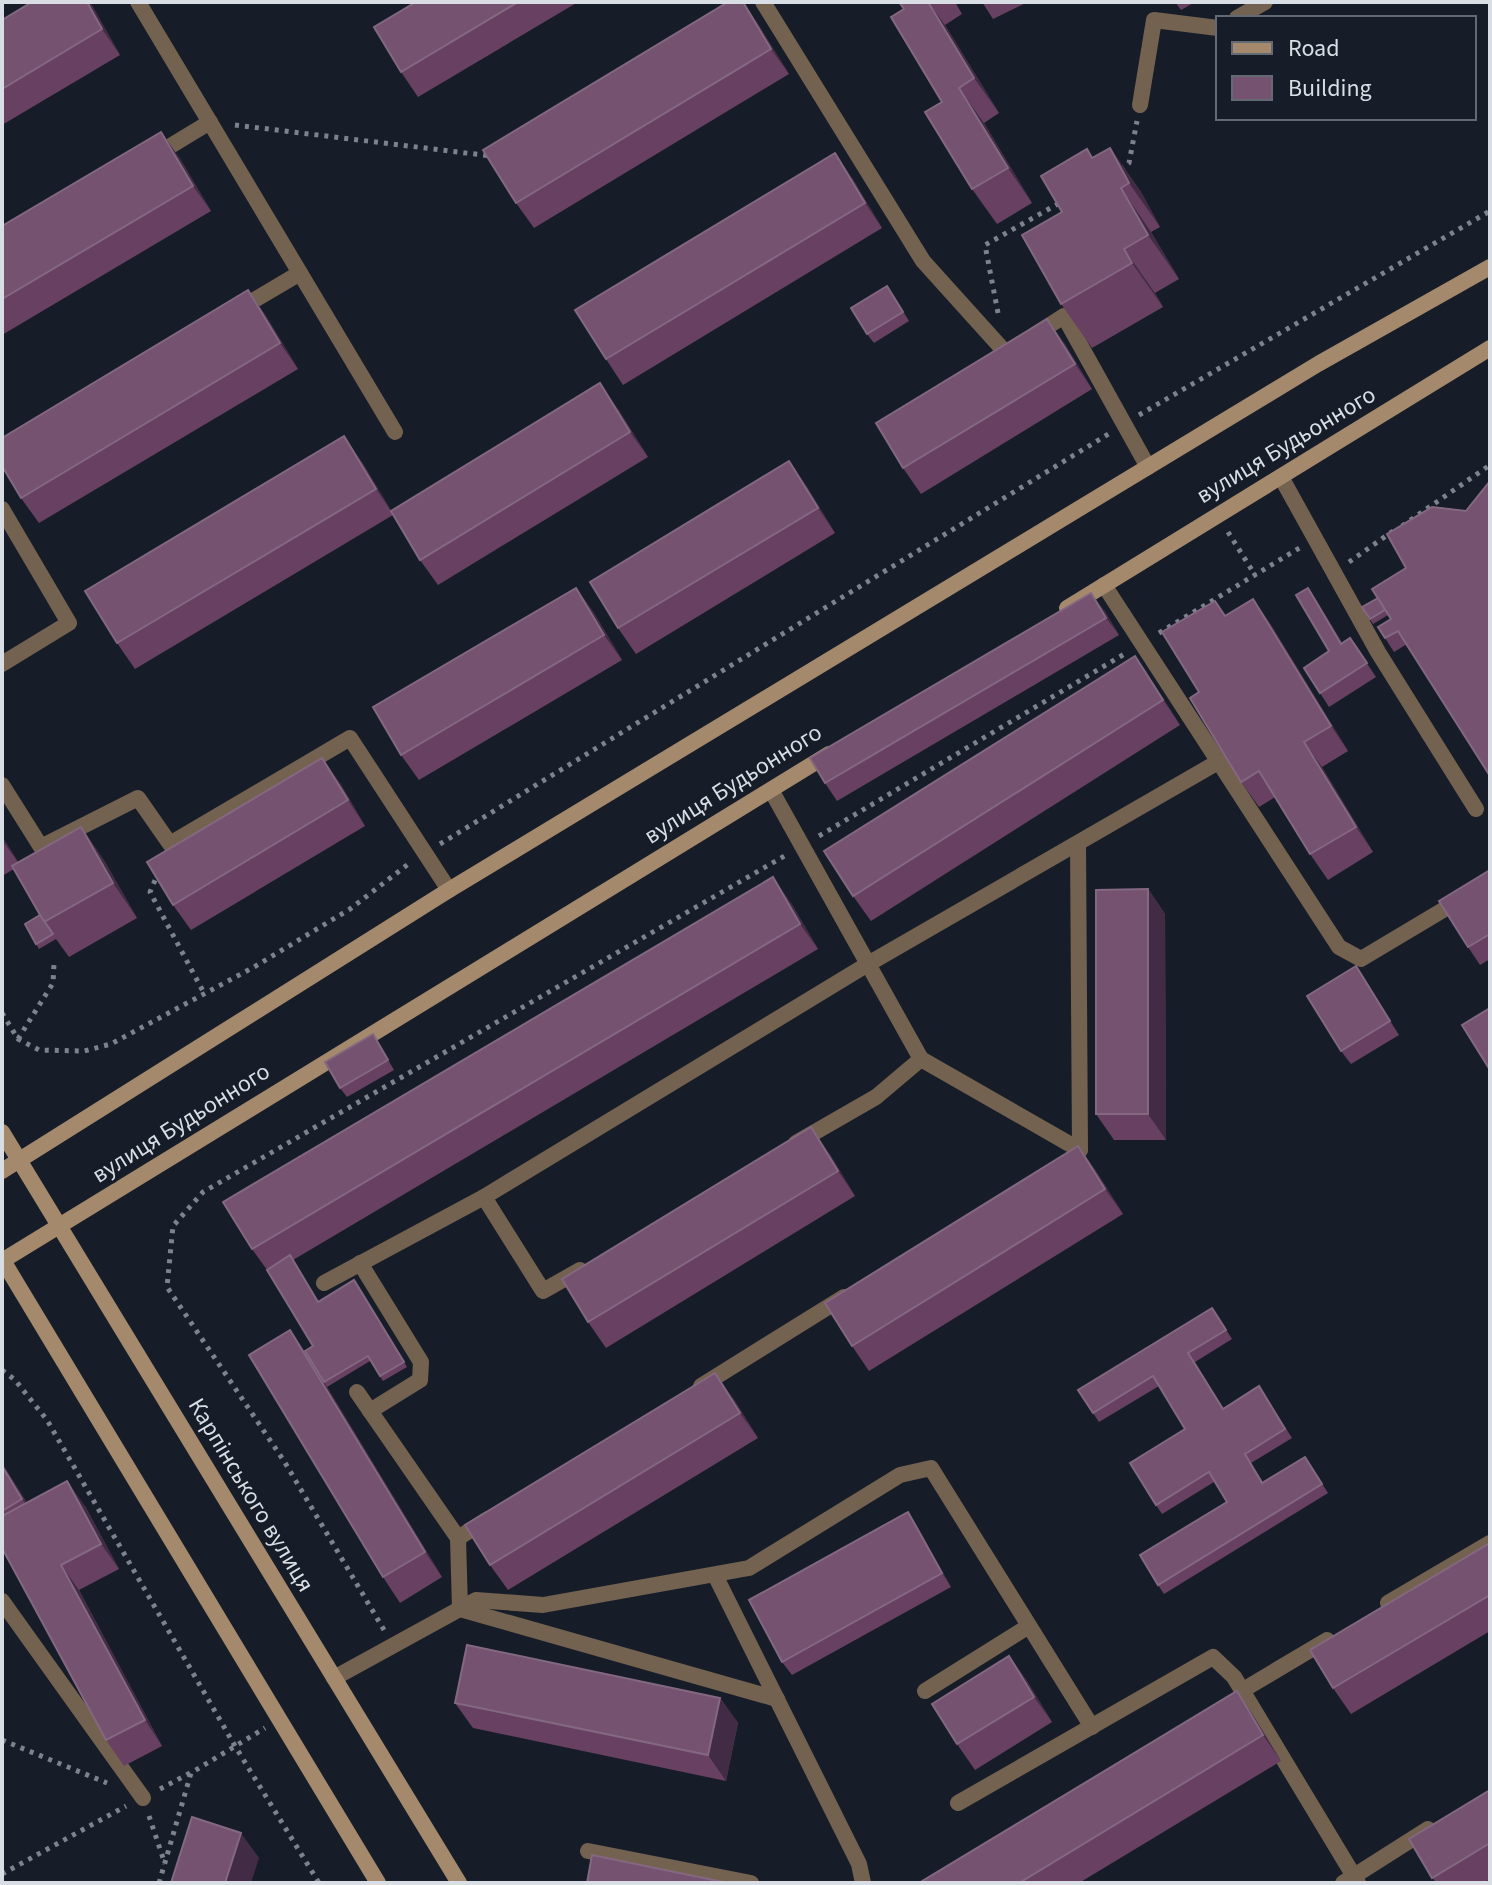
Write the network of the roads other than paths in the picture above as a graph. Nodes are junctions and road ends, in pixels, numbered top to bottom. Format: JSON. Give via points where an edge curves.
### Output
{"nodes":[{"id":1,"x":138,"y":2,"type":"edge"},
{"id":2,"x":763,"y":2,"type":"edge"},
{"id":3,"x":1265,"y":2,"type":"edge"},
{"id":4,"x":1240,"y":16,"type":"edge"},
{"id":5,"x":1216,"y":28,"type":"edge"},
{"id":6,"x":1140,"y":105,"type":"road end"},
{"id":7,"x":210,"y":122,"type":"junction"},
{"id":8,"x":145,"y":161,"type":"edge"},
{"id":9,"x":1490,"y":267,"type":"edge"},
{"id":10,"x":300,"y":273,"type":"junction"},
{"id":11,"x":219,"y":321,"type":"edge"},
{"id":12,"x":1490,"y":348,"type":"edge"},
{"id":13,"x":395,"y":432,"type":"dead end"},
{"id":14,"x":1148,"y":467,"type":"junction"},
{"id":15,"x":1281,"y":477,"type":"junction"},
{"id":16,"x":2,"y":509,"type":"edge"},
{"id":17,"x":1104,"y":585,"type":"junction"},
{"id":18,"x":1050,"y":618,"type":"edge"},
{"id":19,"x":2,"y":664,"type":"edge"},
{"id":20,"x":850,"y":741,"type":"edge"},
{"id":21,"x":1218,"y":762,"type":"junction"},
{"id":22,"x":2,"y":785,"type":"edge"},
{"id":23,"x":771,"y":790,"type":"junction"},
{"id":24,"x":1476,"y":809,"type":"dead end"},
{"id":25,"x":1078,"y":844,"type":"junction"},
{"id":26,"x":1490,"y":882,"type":"edge"},
{"id":27,"x":449,"y":890,"type":"junction"},
{"id":28,"x":868,"y":964,"type":"junction"},
{"id":29,"x":921,"y":1059,"type":"junction"},
{"id":30,"x":2,"y":1132,"type":"edge"},
{"id":31,"x":783,"y":1151,"type":"edge"},
{"id":32,"x":19,"y":1161,"type":"junction"},
{"id":33,"x":2,"y":1171,"type":"edge"},
{"id":34,"x":484,"y":1197,"type":"junction"},
{"id":35,"x":59,"y":1226,"type":"junction"},
{"id":36,"x":2,"y":1260,"type":"edge"},
{"id":37,"x":596,"y":1260,"type":"edge"},
{"id":38,"x":360,"y":1263,"type":"junction"},
{"id":39,"x":324,"y":1283,"type":"dead end"},
{"id":40,"x":864,"y":1285,"type":"edge"},
{"id":41,"x":357,"y":1392,"type":"dead end"},
{"id":42,"x":688,"y":1394,"type":"edge"},
{"id":43,"x":370,"y":1411,"type":"junction"},
{"id":44,"x":499,"y":1512,"type":"edge"},
{"id":45,"x":458,"y":1538,"type":"junction"},
{"id":46,"x":1490,"y":1543,"type":"edge"},
{"id":47,"x":716,"y":1577,"type":"junction"},
{"id":48,"x":2,"y":1601,"type":"edge"},
{"id":49,"x":460,"y":1609,"type":"junction"},
{"id":50,"x":1366,"y":1617,"type":"edge"},
{"id":51,"x":1029,"y":1626,"type":"junction"},
{"id":52,"x":1339,"y":1633,"type":"edge"},
{"id":53,"x":334,"y":1678,"type":"junction"},
{"id":54,"x":1243,"y":1690,"type":"junction"},
{"id":55,"x":925,"y":1691,"type":"dead end"},
{"id":56,"x":777,"y":1699,"type":"junction"},
{"id":57,"x":1092,"y":1727,"type":"junction"},
{"id":58,"x":143,"y":1798,"type":"road end"},
{"id":59,"x":958,"y":1803,"type":"dead end"},
{"id":60,"x":1441,"y":1821,"type":"edge"},
{"id":61,"x":588,"y":1851,"type":"dead end"},
{"id":62,"x":1352,"y":1881,"type":"edge"},
{"id":63,"x":378,"y":1883,"type":"edge"},
{"id":64,"x":459,"y":1883,"type":"edge"},
{"id":65,"x":751,"y":1883,"type":"edge"},
{"id":66,"x":863,"y":1883,"type":"edge"}],
"edges":[{"from":1,"to":7,"type":"lane"},
{"from":2,"to":14,"type":"lane","via":[[923,261],[1006,353],[1064,316]]},
{"from":3,"to":4,"type":"lane"},
{"from":5,"to":6,"type":"lane","via":[[1154,20]]},
{"from":7,"to":8,"type":"lane"},
{"from":7,"to":10,"type":"lane"},
{"from":9,"to":14,"type":"main road"},
{"from":10,"to":11,"type":"lane"},
{"from":10,"to":13,"type":"lane"},
{"from":12,"to":15,"type":"main road","name":"вулиця Будьонного"},
{"from":14,"to":27,"type":"main road"},
{"from":15,"to":17,"type":"main road","name":"вулиця Будьонного"},
{"from":15,"to":24,"type":"lane","via":[[1378,652]]},
{"from":16,"to":19,"type":"lane","via":[[69,623]]},
{"from":17,"to":18,"type":"main road","name":"вулиця Будьонного"},
{"from":17,"to":21,"type":"lane","via":[[1135,619],[1142,644]]},
{"from":20,"to":23,"type":"main road","name":"вулиця Будьонного"},
{"from":21,"to":25,"type":"lane"},
{"from":21,"to":26,"type":"lane","via":[[1339,947],[1361,959]]},
{"from":22,"to":27,"type":"lane","via":[[41,847],[138,798],[170,844],[350,738]]},
{"from":23,"to":28,"type":"lane"},
{"from":23,"to":35,"type":"main road","name":"вулиця Будьонного"},
{"from":25,"to":28,"type":"lane"},
{"from":25,"to":29,"type":"lane","via":[[1073,1154]]},
{"from":27,"to":32,"type":"main road"},
{"from":28,"to":29,"type":"lane"},
{"from":28,"to":34,"type":"lane"},
{"from":29,"to":31,"type":"lane","via":[[876,1097]]},
{"from":30,"to":32,"type":"main road","name":"Карпінського вулиця"},
{"from":32,"to":33,"type":"main road"},
{"from":32,"to":35,"type":"main road","name":"Карпінського вулиця"},
{"from":34,"to":37,"type":"lane","via":[[543,1291]]},
{"from":34,"to":38,"type":"lane"},
{"from":35,"to":36,"type":"main road","name":"вулиця Будьонного"},
{"from":35,"to":53,"type":"main road","name":"Карпінського вулиця"},
{"from":36,"to":63,"type":"main road"},
{"from":38,"to":39,"type":"lane"},
{"from":38,"to":43,"type":"lane","via":[[421,1362],[420,1380]]},
{"from":40,"to":42,"type":"lane"},
{"from":41,"to":43,"type":"lane"},
{"from":43,"to":45,"type":"lane"},
{"from":44,"to":45,"type":"lane"},
{"from":45,"to":49,"type":"lane"},
{"from":46,"to":50,"type":"lane"},
{"from":47,"to":49,"type":"lane","via":[[543,1605],[476,1600]]},
{"from":47,"to":51,"type":"lane","via":[[749,1568],[900,1475],[931,1468]]},
{"from":47,"to":56,"type":"lane"},
{"from":48,"to":58,"type":"lane"},
{"from":49,"to":53,"type":"lane"},
{"from":49,"to":56,"type":"lane"},
{"from":51,"to":55,"type":"lane"},
{"from":51,"to":57,"type":"lane"},
{"from":52,"to":54,"type":"lane"},
{"from":53,"to":64,"type":"main road","name":"Карпінського вулиця"},
{"from":54,"to":57,"type":"lane","via":[[1213,1657]]},
{"from":54,"to":62,"type":"lane"},
{"from":56,"to":66,"type":"lane","via":[[859,1864]]},
{"from":57,"to":59,"type":"lane"},
{"from":60,"to":62,"type":"lane"},
{"from":61,"to":65,"type":"lane"}]}
